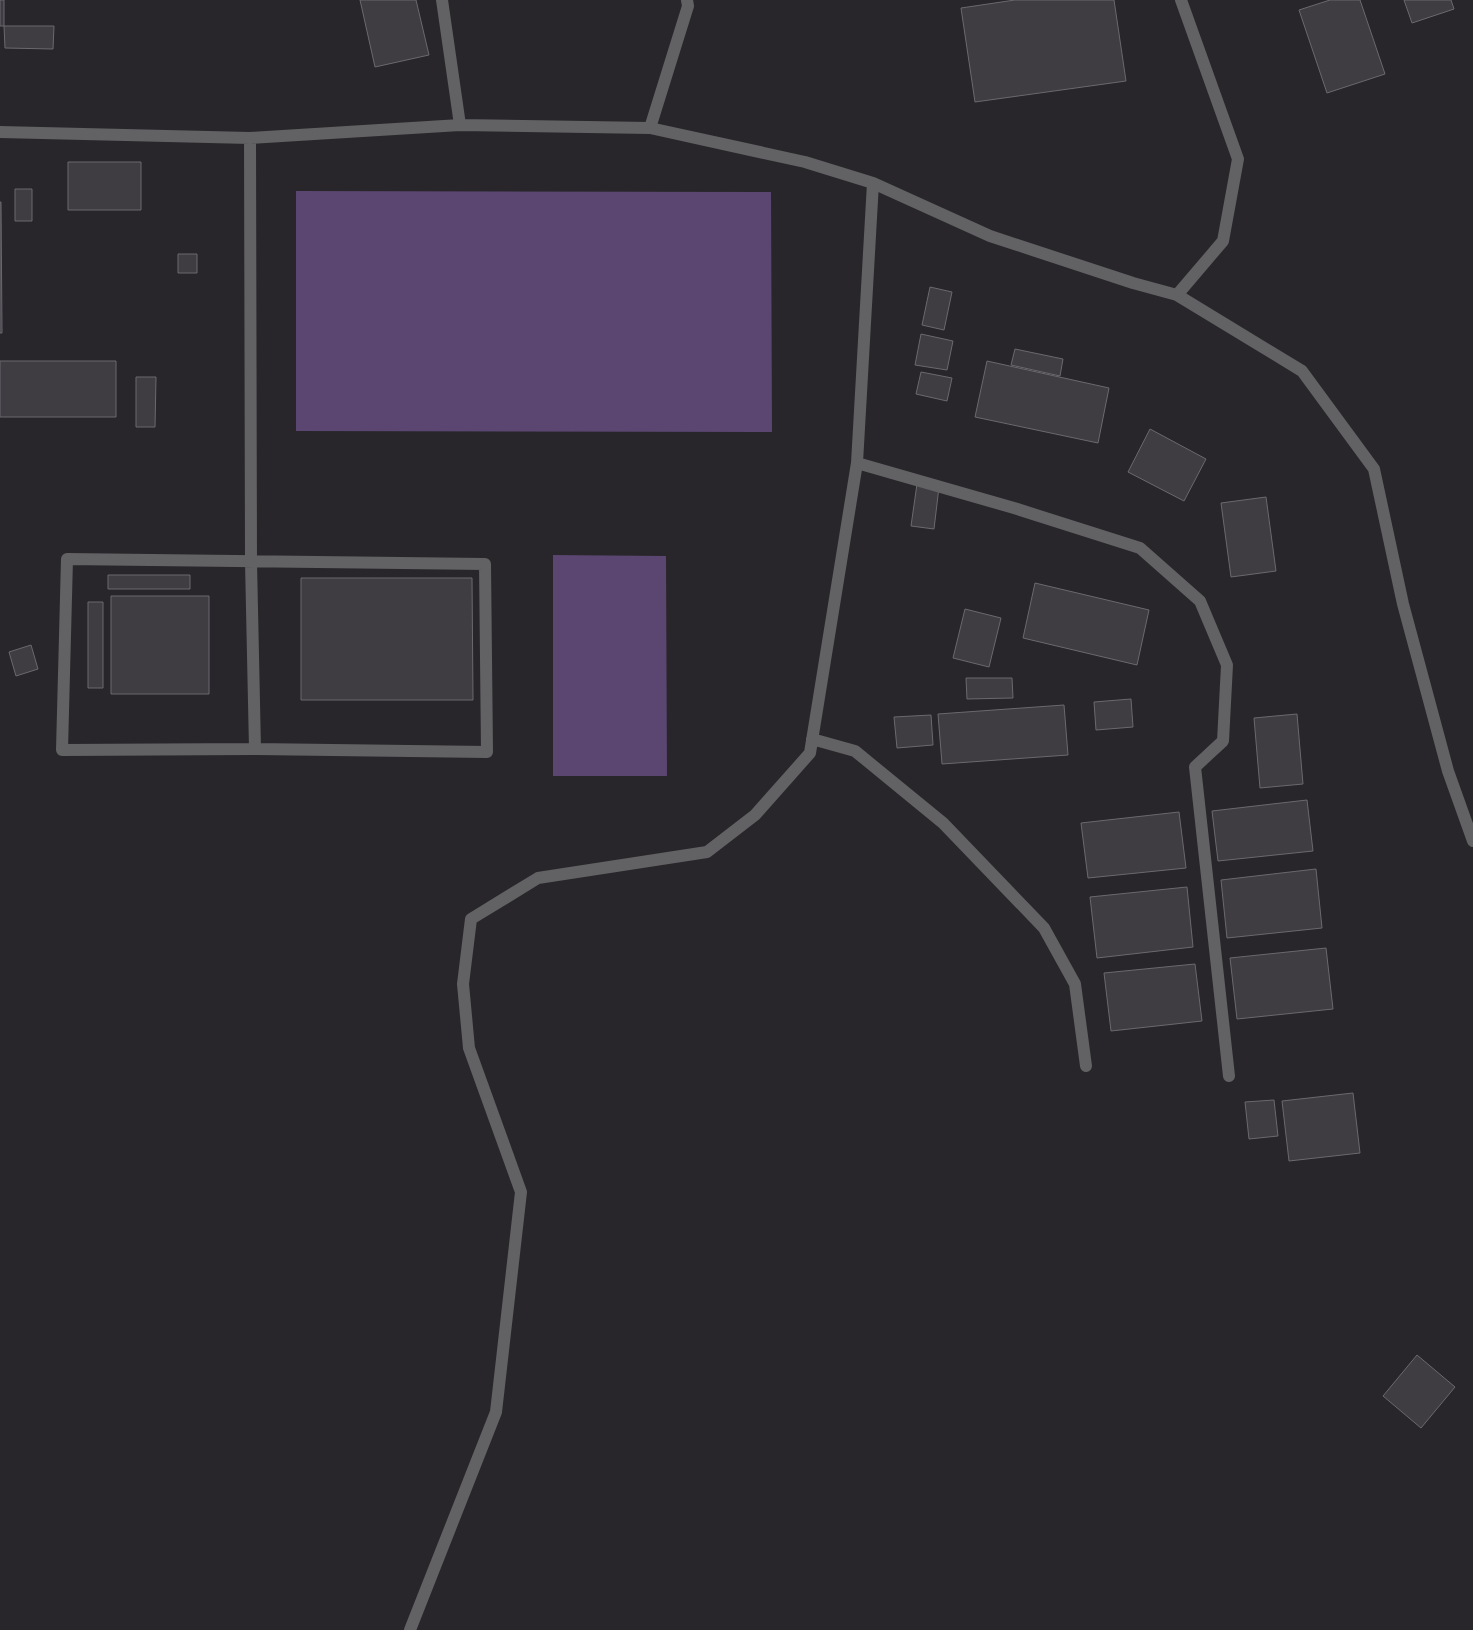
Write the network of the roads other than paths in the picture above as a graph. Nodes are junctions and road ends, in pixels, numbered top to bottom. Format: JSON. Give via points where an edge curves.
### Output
{"nodes":[{"id":1,"x":442,"y":0,"type":"edge"},
{"id":2,"x":688,"y":0,"type":"edge"},
{"id":3,"x":1181,"y":0,"type":"edge"},
{"id":4,"x":460,"y":125,"type":"junction"},
{"id":5,"x":650,"y":128,"type":"junction"},
{"id":6,"x":0,"y":132,"type":"edge"},
{"id":7,"x":250,"y":138,"type":"junction"},
{"id":8,"x":873,"y":182,"type":"junction"},
{"id":9,"x":1177,"y":295,"type":"junction"},
{"id":10,"x":856,"y":463,"type":"junction"},
{"id":11,"x":251,"y":562,"type":"junction"},
{"id":12,"x":812,"y":739,"type":"junction"},
{"id":13,"x":255,"y":749,"type":"junction"},
{"id":14,"x":1473,"y":841,"type":"edge"},
{"id":15,"x":1086,"y":1066,"type":"dead end"},
{"id":16,"x":1229,"y":1076,"type":"dead end"},
{"id":17,"x":410,"y":1630,"type":"edge"}],
"edges":[{"from":1,"to":4,"type":"street"},
{"from":2,"to":5,"type":"street"},
{"from":3,"to":9,"type":"street","via":[[1238,159],[1223,242]]},
{"from":4,"to":5,"type":"street"},
{"from":4,"to":7,"type":"street"},
{"from":5,"to":8,"type":"street","via":[[805,162]]},
{"from":6,"to":7,"type":"street"},
{"from":7,"to":11,"type":"street"},
{"from":8,"to":9,"type":"street","via":[[990,236]]},
{"from":8,"to":10,"type":"street"},
{"from":9,"to":14,"type":"street","via":[[1302,372],[1374,469],[1403,604],[1448,771]]},
{"from":10,"to":12,"type":"street"},
{"from":10,"to":16,"type":"street","via":[[1140,548],[1200,601],[1227,665],[1222,741],[1195,767]]},
{"from":11,"to":13,"type":"street"},
{"from":11,"to":13,"type":"street","via":[[67,559],[62,750]]},
{"from":11,"to":13,"type":"street","via":[[485,564],[486,752]]},
{"from":12,"to":15,"type":"street","via":[[855,751],[943,823],[1044,928],[1075,984]]},
{"from":12,"to":17,"type":"street","via":[[810,753],[755,815],[708,852],[538,878],[472,919],[463,984],[469,1048],[521,1192],[496,1412]]}]}
